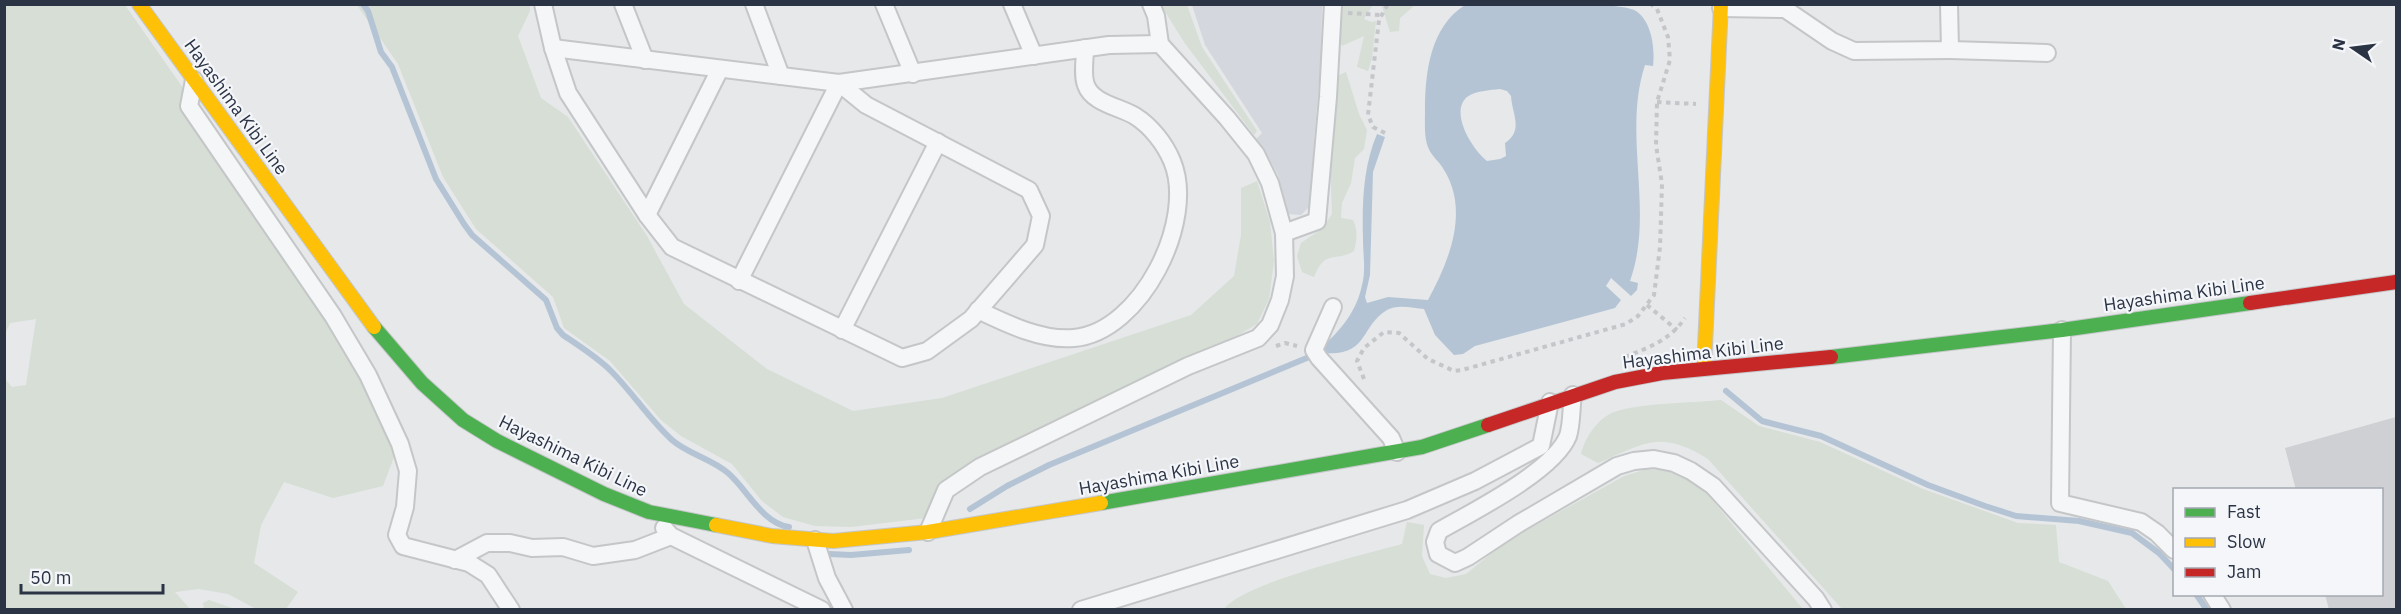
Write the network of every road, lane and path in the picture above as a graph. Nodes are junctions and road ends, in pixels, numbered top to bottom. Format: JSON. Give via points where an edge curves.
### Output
{"nodes":[{"id":1,"x":139,"y":4,"type":"edge"},
{"id":2,"x":543,"y":4,"type":"edge"},
{"id":3,"x":623,"y":4,"type":"edge"},
{"id":4,"x":754,"y":4,"type":"edge"},
{"id":5,"x":884,"y":4,"type":"edge"},
{"id":6,"x":1012,"y":4,"type":"edge"},
{"id":7,"x":1151,"y":4,"type":"edge"},
{"id":8,"x":1388,"y":4,"type":"edge"},
{"id":9,"x":1651,"y":4,"type":"edge"},
{"id":10,"x":1949,"y":4,"type":"edge"},
{"id":11,"x":1721,"y":6,"type":"edge"},
{"id":12,"x":1332,"y":8,"type":"edge"},
{"id":13,"x":1382,"y":15,"type":"junction"},
{"id":14,"x":1160,"y":44,"type":"junction"},
{"id":15,"x":553,"y":48,"type":"junction"},
{"id":16,"x":1085,"y":48,"type":"junction"},
{"id":17,"x":1950,"y":50,"type":"junction"},
{"id":18,"x":2047,"y":53,"type":"dead end"},
{"id":19,"x":1034,"y":56,"type":"junction"},
{"id":20,"x":645,"y":60,"type":"junction"},
{"id":21,"x":720,"y":69,"type":"junction"},
{"id":22,"x":913,"y":74,"type":"junction"},
{"id":23,"x":781,"y":76,"type":"junction"},
{"id":24,"x":194,"y":80,"type":"junction"},
{"id":25,"x":838,"y":83,"type":"junction"},
{"id":26,"x":1657,"y":102,"type":"junction"},
{"id":27,"x":1697,"y":104,"type":"dead end"},
{"id":28,"x":1385,"y":134,"type":"dead end"},
{"id":29,"x":938,"y":142,"type":"junction"},
{"id":30,"x":647,"y":215,"type":"junction"},
{"id":31,"x":1284,"y":233,"type":"junction"},
{"id":32,"x":739,"y":281,"type":"junction"},
{"id":33,"x":2397,"y":282,"type":"edge"},
{"id":34,"x":1647,"y":305,"type":"junction"},
{"id":35,"x":1333,"y":307,"type":"dead end"},
{"id":36,"x":978,"y":310,"type":"junction"},
{"id":37,"x":1686,"y":316,"type":"dead end"},
{"id":38,"x":842,"y":330,"type":"junction"},
{"id":39,"x":1677,"y":330,"type":"junction"},
{"id":40,"x":2062,"y":330,"type":"junction"},
{"id":41,"x":1249,"y":342,"type":"junction"},
{"id":42,"x":1316,"y":353,"type":"junction"},
{"id":43,"x":1623,"y":358,"type":"dead end"},
{"id":44,"x":1704,"y":368,"type":"junction"},
{"id":45,"x":1366,"y":382,"type":"dead end"},
{"id":46,"x":1573,"y":395,"type":"junction"},
{"id":47,"x":1550,"y":402,"type":"junction"},
{"id":48,"x":1397,"y":452,"type":"junction"},
{"id":49,"x":650,"y":512,"type":"junction"},
{"id":50,"x":928,"y":532,"type":"junction"},
{"id":51,"x":671,"y":536,"type":"junction"},
{"id":52,"x":815,"y":540,"type":"junction"},
{"id":53,"x":2173,"y":548,"type":"edge"},
{"id":54,"x":455,"y":560,"type":"junction"},
{"id":55,"x":2213,"y":596,"type":"edge"},
{"id":56,"x":511,"y":609,"type":"edge"},
{"id":57,"x":822,"y":609,"type":"edge"},
{"id":58,"x":844,"y":609,"type":"edge"},
{"id":59,"x":1081,"y":609,"type":"edge"},
{"id":60,"x":1823,"y":609,"type":"edge"},
{"id":61,"x":2222,"y":609,"type":"edge"}],
"edges":[{"from":1,"to":24,"type":"main road","name":"Hayashima Kibi Line"},
{"from":2,"to":15,"type":"street"},
{"from":3,"to":20,"type":"street"},
{"from":4,"to":23,"type":"street"},
{"from":5,"to":22,"type":"street"},
{"from":6,"to":19,"type":"street"},
{"from":7,"to":14,"type":"street"},
{"from":8,"to":13,"type":"path"},
{"from":9,"to":26,"type":"path","via":[[1657,9],[1668,37],[1670,60]]},
{"from":10,"to":17,"type":"street"},
{"from":11,"to":17,"type":"street","via":[[1785,9],[1854,51]]},
{"from":11,"to":44,"type":"main road"},
{"from":12,"to":13,"type":"path"},
{"from":12,"to":31,"type":"street","via":[[1317,221]]},
{"from":13,"to":28,"type":"path","via":[[1368,115],[1373,127]]},
{"from":14,"to":16,"type":"street"},
{"from":14,"to":31,"type":"street","via":[[1256,154],[1270,183]]},
{"from":15,"to":20,"type":"street"},
{"from":15,"to":30,"type":"street","via":[[568,93]]},
{"from":16,"to":19,"type":"street"},
{"from":16,"to":36,"type":"street","via":[[1085,84],[1092,95],[1136,117],[1157,135],[1173,162],[1179,198],[1172,234],[1150,284],[1132,308],[1103,330],[1074,338],[1052,336],[1014,327]]},
{"from":17,"to":18,"type":"street"},
{"from":19,"to":22,"type":"street"},
{"from":20,"to":21,"type":"street"},
{"from":21,"to":23,"type":"street"},
{"from":21,"to":30,"type":"street"},
{"from":22,"to":25,"type":"street"},
{"from":23,"to":25,"type":"street"},
{"from":24,"to":49,"type":"main road","name":"Hayashima Kibi Line","via":[[383,339],[441,402],[463,420],[540,464]]},
{"from":24,"to":54,"type":"street","via":[[189,106],[333,316],[390,420],[408,471],[405,507],[397,535],[403,546]]},
{"from":25,"to":29,"type":"street","via":[[866,105]]},
{"from":25,"to":32,"type":"street"},
{"from":26,"to":27,"type":"path"},
{"from":26,"to":34,"type":"path","via":[[1656,145],[1662,184],[1660,247],[1654,295]]},
{"from":29,"to":36,"type":"street","via":[[1029,190],[1041,216],[1035,245]]},
{"from":29,"to":38,"type":"street"},
{"from":30,"to":32,"type":"street","via":[[672,247]]},
{"from":31,"to":41,"type":"street","via":[[1285,276],[1280,300],[1270,325]]},
{"from":32,"to":38,"type":"street"},
{"from":33,"to":40,"type":"main road","name":"Hayashima Kibi Line"},
{"from":34,"to":39,"type":"path"},
{"from":34,"to":45,"type":"path","via":[[1638,316],[1611,329],[1454,371],[1428,359],[1399,333],[1384,332],[1364,348],[1357,361]]},
{"from":35,"to":42,"type":"street"},
{"from":36,"to":38,"type":"street","via":[[927,351],[902,358]]},
{"from":37,"to":39,"type":"path"},
{"from":39,"to":43,"type":"path","via":[[1666,340]]},
{"from":40,"to":44,"type":"main road","name":"Hayashima Kibi Line"},
{"from":40,"to":53,"type":"street","via":[[2060,503],[2141,522]]},
{"from":41,"to":42,"type":"path","via":[[1257,351],[1285,343]]},
{"from":41,"to":50,"type":"street","via":[[1188,366],[980,468],[946,489]]},
{"from":42,"to":48,"type":"street","via":[[1391,438]]},
{"from":44,"to":46,"type":"main road","name":"Hayashima Kibi Line","via":[[1615,382]]},
{"from":46,"to":47,"type":"main road","name":"Hayashima Kibi Line"},
{"from":46,"to":60,"type":"street","via":[[1568,436],[1551,459],[1506,492],[1439,531],[1435,542],[1438,554],[1455,562],[1468,557],[1608,471],[1634,461],[1654,459],[1674,463],[1713,486]]},
{"from":47,"to":48,"type":"main road","name":"Hayashima Kibi Line","via":[[1422,447]]},
{"from":47,"to":59,"type":"street","via":[[1541,446],[1475,481],[1407,510]]},
{"from":48,"to":50,"type":"main road","name":"Hayashima Kibi Line"},
{"from":49,"to":51,"type":"street"},
{"from":49,"to":52,"type":"main road","name":"Hayashima Kibi Line","via":[[732,530]]},
{"from":50,"to":52,"type":"main road","name":"Hayashima Kibi Line"},
{"from":51,"to":54,"type":"street","via":[[634,550],[593,556],[564,547],[487,543]]},
{"from":51,"to":57,"type":"street"},
{"from":52,"to":58,"type":"street","via":[[826,578]]},
{"from":54,"to":56,"type":"street","via":[[469,563],[488,575]]},
{"from":55,"to":61,"type":"street"}]}
